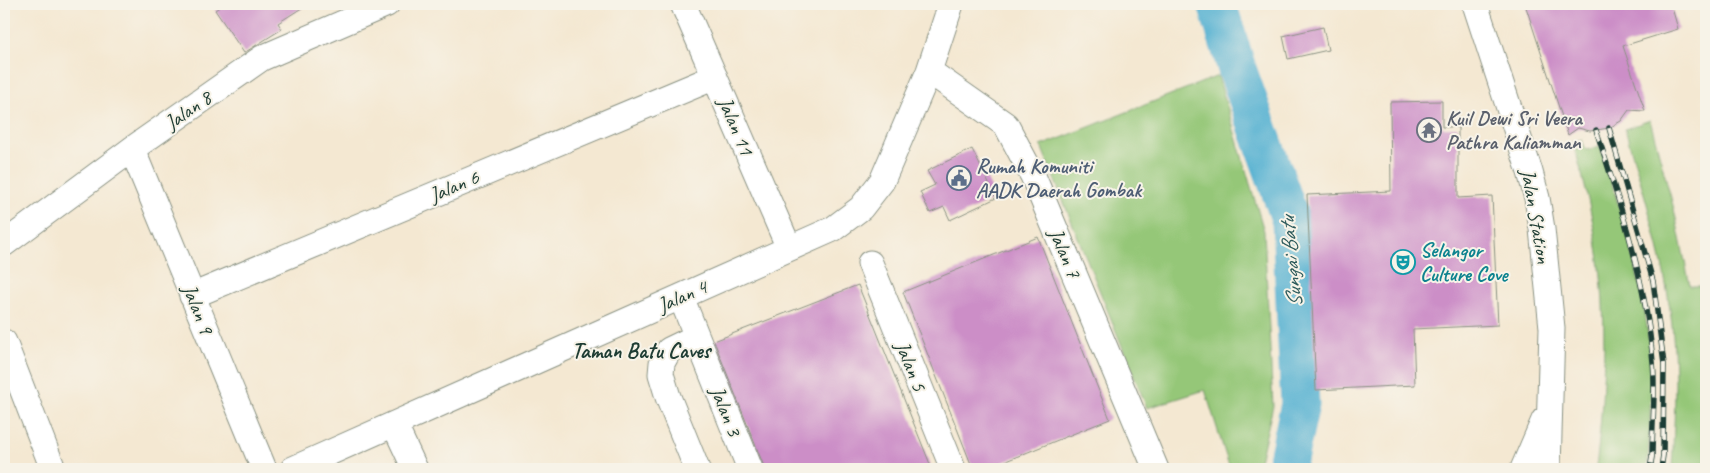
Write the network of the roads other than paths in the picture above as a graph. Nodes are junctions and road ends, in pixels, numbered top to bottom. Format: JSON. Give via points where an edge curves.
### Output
{"nodes":[{"id":1,"x":386,"y":4,"type":"edge"},
{"id":2,"x":683,"y":4,"type":"edge"},
{"id":3,"x":1475,"y":4,"type":"edge"},
{"id":4,"x":942,"y":6,"type":"edge"},
{"id":5,"x":929,"y":71,"type":"junction"},
{"id":6,"x":715,"y":76,"type":"junction"},
{"id":7,"x":132,"y":149,"type":"junction"},
{"id":8,"x":4,"y":244,"type":"edge"},
{"id":9,"x":790,"y":248,"type":"junction"},
{"id":10,"x":870,"y":263,"type":"dead end"},
{"id":11,"x":192,"y":296,"type":"junction"},
{"id":12,"x":681,"y":297,"type":"junction"},
{"id":13,"x":696,"y":337,"type":"junction"},
{"id":14,"x":4,"y":342,"type":"edge"},
{"id":15,"x":1549,"y":406,"type":"junction"},
{"id":16,"x":394,"y":424,"type":"junction"},
{"id":17,"x":53,"y":469,"type":"edge"},
{"id":18,"x":264,"y":469,"type":"edge"},
{"id":19,"x":293,"y":469,"type":"edge"},
{"id":20,"x":414,"y":469,"type":"edge"},
{"id":21,"x":697,"y":469,"type":"edge"},
{"id":22,"x":750,"y":469,"type":"edge"},
{"id":23,"x":953,"y":469,"type":"edge"},
{"id":24,"x":1156,"y":469,"type":"edge"},
{"id":25,"x":1523,"y":469,"type":"edge"},
{"id":26,"x":1548,"y":469,"type":"edge"}],
"edges":[{"from":1,"to":7,"type":"street","name":"Jalan 8","via":[[262,58]]},
{"from":2,"to":6,"type":"street","name":"Jalan 11"},
{"from":3,"to":15,"type":"street","name":"Jalan Station","via":[[1537,198],[1552,328]]},
{"from":4,"to":5,"type":"street","name":"Jalan 4"},
{"from":5,"to":9,"type":"street","name":"Jalan 4","via":[[882,181],[861,208],[833,229]]},
{"from":5,"to":24,"type":"street","name":"Jalan 7","via":[[1006,125],[1033,176]]},
{"from":6,"to":9,"type":"street","name":"Jalan 11"},
{"from":6,"to":11,"type":"street","name":"Jalan 6"},
{"from":7,"to":8,"type":"street","name":"Jalan 8"},
{"from":7,"to":11,"type":"street","name":"Jalan 9"},
{"from":9,"to":12,"type":"street","name":"Jalan 4"},
{"from":10,"to":23,"type":"street","name":"Jalan 5"},
{"from":11,"to":18,"type":"street","name":"Jalan 9"},
{"from":12,"to":13,"type":"street","name":"Jalan 3"},
{"from":12,"to":16,"type":"street","name":"Jalan 4"},
{"from":13,"to":21,"type":"street","via":[[669,350],[662,363],[661,374]]},
{"from":13,"to":22,"type":"street","name":"Jalan 3"},
{"from":14,"to":17,"type":"street"},
{"from":15,"to":25,"type":"street","name":"Jalan Station"},
{"from":15,"to":26,"type":"street","name":"Jalan Station"},
{"from":16,"to":19,"type":"street","name":"Jalan 4"},
{"from":16,"to":20,"type":"street"}]}
